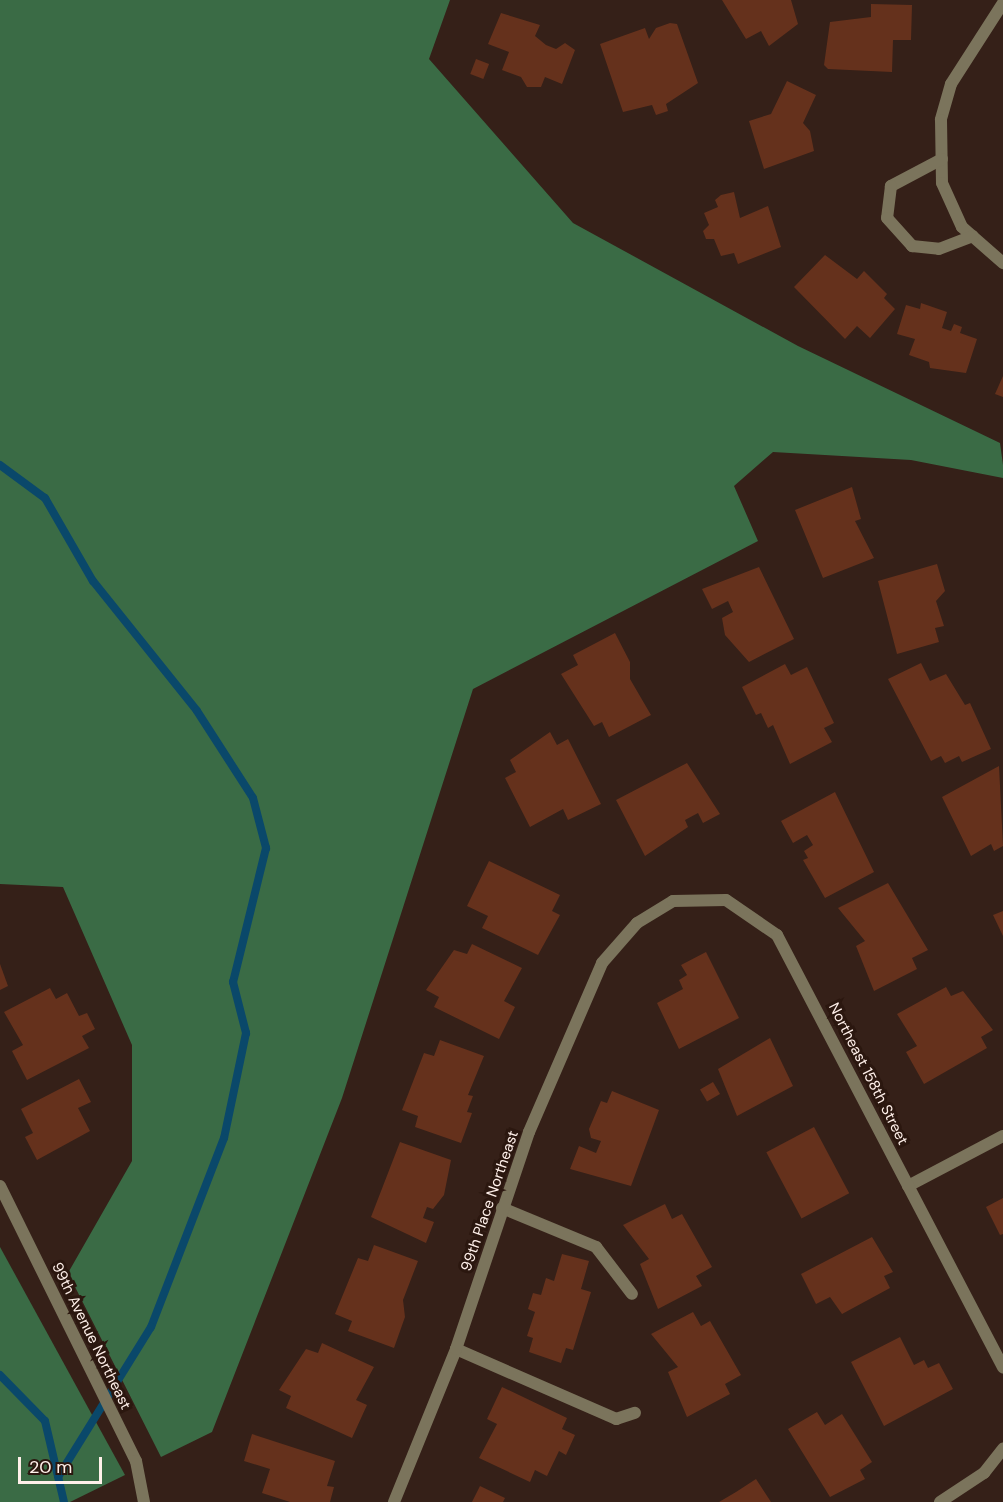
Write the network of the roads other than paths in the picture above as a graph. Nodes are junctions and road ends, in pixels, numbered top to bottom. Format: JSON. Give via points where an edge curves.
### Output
{"nodes":[{"id":1,"x":1003,"y":3,"type":"edge"},
{"id":2,"x":942,"y":159,"type":"junction"},
{"id":3,"x":973,"y":236,"type":"junction"},
{"id":4,"x":1003,"y":263,"type":"edge"},
{"id":5,"x":637,"y":922,"type":"joint"},
{"id":6,"x":1003,"y":1136,"type":"edge"},
{"id":7,"x":0,"y":1186,"type":"edge"},
{"id":8,"x":908,"y":1186,"type":"junction"},
{"id":9,"x":502,"y":1208,"type":"junction"},
{"id":10,"x":632,"y":1294,"type":"dead end"},
{"id":11,"x":456,"y":1349,"type":"junction"},
{"id":12,"x":1003,"y":1368,"type":"edge"},
{"id":13,"x":635,"y":1413,"type":"dead end"},
{"id":14,"x":1003,"y":1449,"type":"edge"},
{"id":15,"x":144,"y":1502,"type":"edge"},
{"id":16,"x":394,"y":1502,"type":"edge"},
{"id":17,"x":940,"y":1502,"type":"edge"}],
"edges":[{"from":1,"to":2,"type":"street","via":[[951,84],[941,120]]},
{"from":2,"to":3,"type":"street","via":[[942,183],[962,227]]},
{"from":2,"to":3,"type":"street","via":[[891,186],[887,218],[912,246],[939,249]]},
{"from":3,"to":4,"type":"street"},
{"from":5,"to":8,"type":"street","name":"Northeast 158th Street","via":[[673,902],[726,900],[777,935]]},
{"from":5,"to":9,"type":"street","name":"99th Place Northeast","via":[[602,963]]},
{"from":6,"to":8,"type":"street"},
{"from":7,"to":15,"type":"street","name":"99th Avenue Northeast","via":[[136,1461]]},
{"from":8,"to":12,"type":"street","name":"Northeast 158th Street"},
{"from":9,"to":10,"type":"street","via":[[596,1247]]},
{"from":9,"to":11,"type":"street","name":"99th Place Northeast"},
{"from":11,"to":13,"type":"street","via":[[616,1419]]},
{"from":11,"to":16,"type":"street","name":"99th Place Northeast"},
{"from":14,"to":17,"type":"street","via":[[984,1473]]}]}
